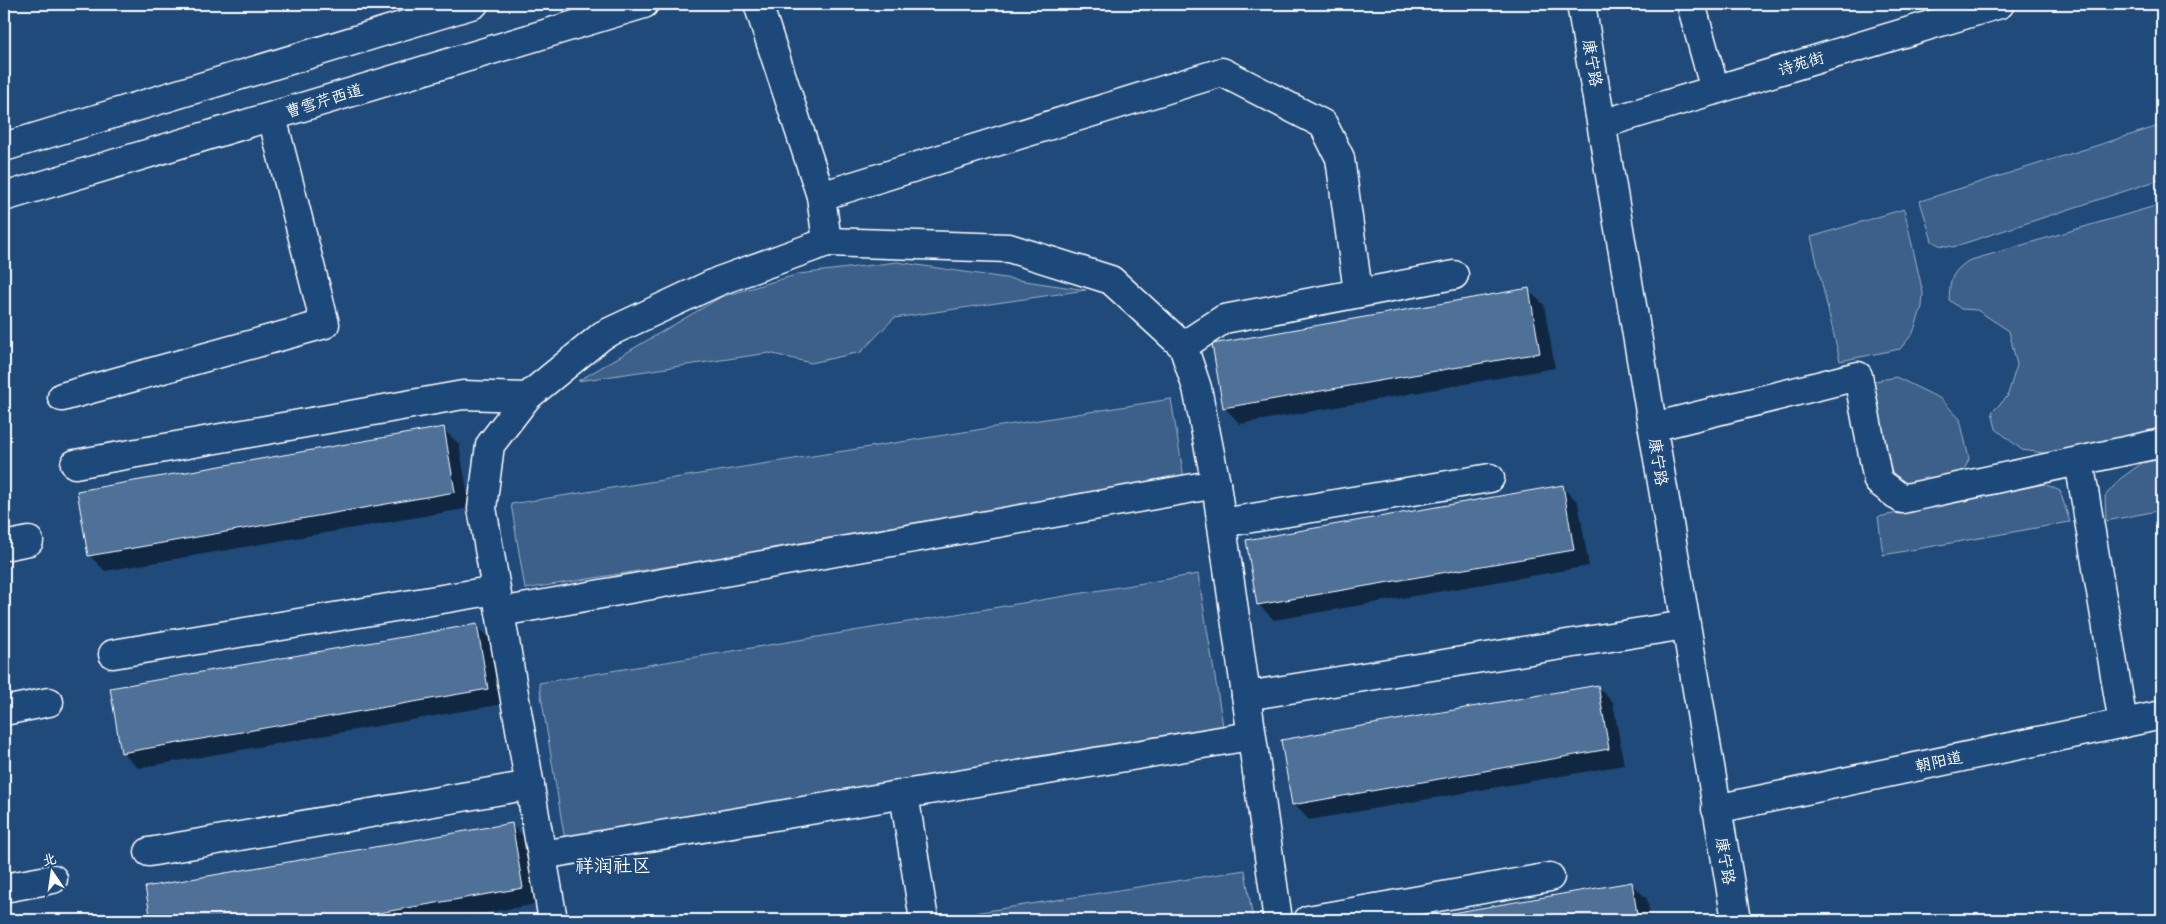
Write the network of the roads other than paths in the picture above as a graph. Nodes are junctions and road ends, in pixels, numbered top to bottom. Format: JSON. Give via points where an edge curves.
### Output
{"nodes":[{"id":1,"x":474,"y":4,"type":"edge"},
{"id":2,"x":644,"y":4,"type":"edge"},
{"id":3,"x":758,"y":4,"type":"edge"},
{"id":4,"x":1581,"y":4,"type":"edge"},
{"id":5,"x":1691,"y":4,"type":"edge"},
{"id":6,"x":2000,"y":4,"type":"edge"},
{"id":7,"x":1715,"y":90,"type":"junction"},
{"id":8,"x":272,"y":116,"type":"junction"},
{"id":9,"x":1602,"y":124,"type":"junction"},
{"id":10,"x":4,"y":147,"type":"edge"},
{"id":11,"x":821,"y":196,"type":"junction"},
{"id":12,"x":4,"y":197,"type":"edge"},
{"id":13,"x":827,"y":242,"type":"junction"},
{"id":14,"x":1454,"y":275,"type":"dead end"},
{"id":15,"x":1358,"y":292,"type":"junction"},
{"id":16,"x":1182,"y":346,"type":"junction"},
{"id":17,"x":62,"y":397,"type":"dead end"},
{"id":18,"x":527,"y":397,"type":"junction"},
{"id":19,"x":1652,"y":427,"type":"junction"},
{"id":20,"x":2162,"y":443,"type":"edge"},
{"id":21,"x":2080,"y":461,"type":"junction"},
{"id":22,"x":75,"y":464,"type":"dead end"},
{"id":23,"x":1490,"y":478,"type":"dead end"},
{"id":24,"x":1216,"y":484,"type":"junction"},
{"id":25,"x":1222,"y":523,"type":"junction"},
{"id":26,"x":498,"y":601,"type":"junction"},
{"id":27,"x":1685,"y":625,"type":"junction"},
{"id":28,"x":112,"y":654,"type":"dead end"},
{"id":29,"x":1246,"y":696,"type":"junction"},
{"id":30,"x":49,"y":702,"type":"dead end"},
{"id":31,"x":4,"y":711,"type":"edge"},
{"id":32,"x":2162,"y":715,"type":"edge"},
{"id":33,"x":2123,"y":723,"type":"junction"},
{"id":34,"x":1250,"y":736,"type":"junction"},
{"id":35,"x":530,"y":785,"type":"junction"},
{"id":36,"x":904,"y":794,"type":"junction"},
{"id":37,"x":1716,"y":809,"type":"junction"},
{"id":38,"x":149,"y":852,"type":"dead end"},
{"id":39,"x":542,"y":855,"type":"junction"},
{"id":40,"x":1550,"y":877,"type":"dead end"},
{"id":41,"x":54,"y":879,"type":"dead end"},
{"id":42,"x":4,"y":888,"type":"edge"},
{"id":43,"x":553,"y":920,"type":"edge"},
{"id":44,"x":924,"y":920,"type":"edge"},
{"id":45,"x":1278,"y":920,"type":"edge"},
{"id":46,"x":1308,"y":920,"type":"edge"},
{"id":47,"x":1736,"y":920,"type":"edge"}],
"edges":[{"from":1,"to":10,"type":"street"},
{"from":2,"to":8,"type":"street","name":"曹雪芹西道"},
{"from":3,"to":11,"type":"street"},
{"from":4,"to":9,"type":"street","name":"康宁路"},
{"from":5,"to":7,"type":"street"},
{"from":6,"to":7,"type":"street","name":"诗苑街"},
{"from":7,"to":9,"type":"street","name":"诗苑街"},
{"from":8,"to":12,"type":"street","name":"曹雪芹西道"},
{"from":8,"to":17,"type":"street","via":[[325,324]]},
{"from":9,"to":19,"type":"street","name":"康宁路"},
{"from":11,"to":13,"type":"street"},
{"from":11,"to":15,"type":"street","via":[[1222,72],[1323,124],[1340,158]]},
{"from":13,"to":16,"type":"street","via":[[1009,248],[1111,280]]},
{"from":13,"to":18,"type":"street","via":[[719,281],[603,335]]},
{"from":14,"to":15,"type":"street"},
{"from":15,"to":16,"type":"street","via":[[1224,318]]},
{"from":16,"to":24,"type":"street","via":[[1197,388]]},
{"from":18,"to":22,"type":"street","via":[[464,395]]},
{"from":18,"to":26,"type":"street","via":[[490,445],[482,508]]},
{"from":19,"to":21,"type":"street","via":[[1858,376],[1878,481],[1902,499]]},
{"from":19,"to":27,"type":"street","name":"康宁路"},
{"from":20,"to":21,"type":"street"},
{"from":21,"to":33,"type":"street"},
{"from":23,"to":25,"type":"street"},
{"from":24,"to":25,"type":"street"},
{"from":24,"to":26,"type":"street"},
{"from":25,"to":29,"type":"street"},
{"from":26,"to":28,"type":"street"},
{"from":26,"to":35,"type":"street"},
{"from":27,"to":29,"type":"street"},
{"from":27,"to":37,"type":"street","name":"康宁路"},
{"from":29,"to":34,"type":"street"},
{"from":30,"to":31,"type":"street"},
{"from":32,"to":33,"type":"street","name":"朝阳道"},
{"from":33,"to":37,"type":"street","name":"朝阳道"},
{"from":34,"to":36,"type":"street"},
{"from":34,"to":45,"type":"street"},
{"from":35,"to":38,"type":"street"},
{"from":35,"to":39,"type":"street"},
{"from":36,"to":39,"type":"street"},
{"from":36,"to":44,"type":"street"},
{"from":37,"to":47,"type":"street","name":"康宁路"},
{"from":39,"to":43,"type":"street"},
{"from":40,"to":46,"type":"street"},
{"from":41,"to":42,"type":"street"}]}
